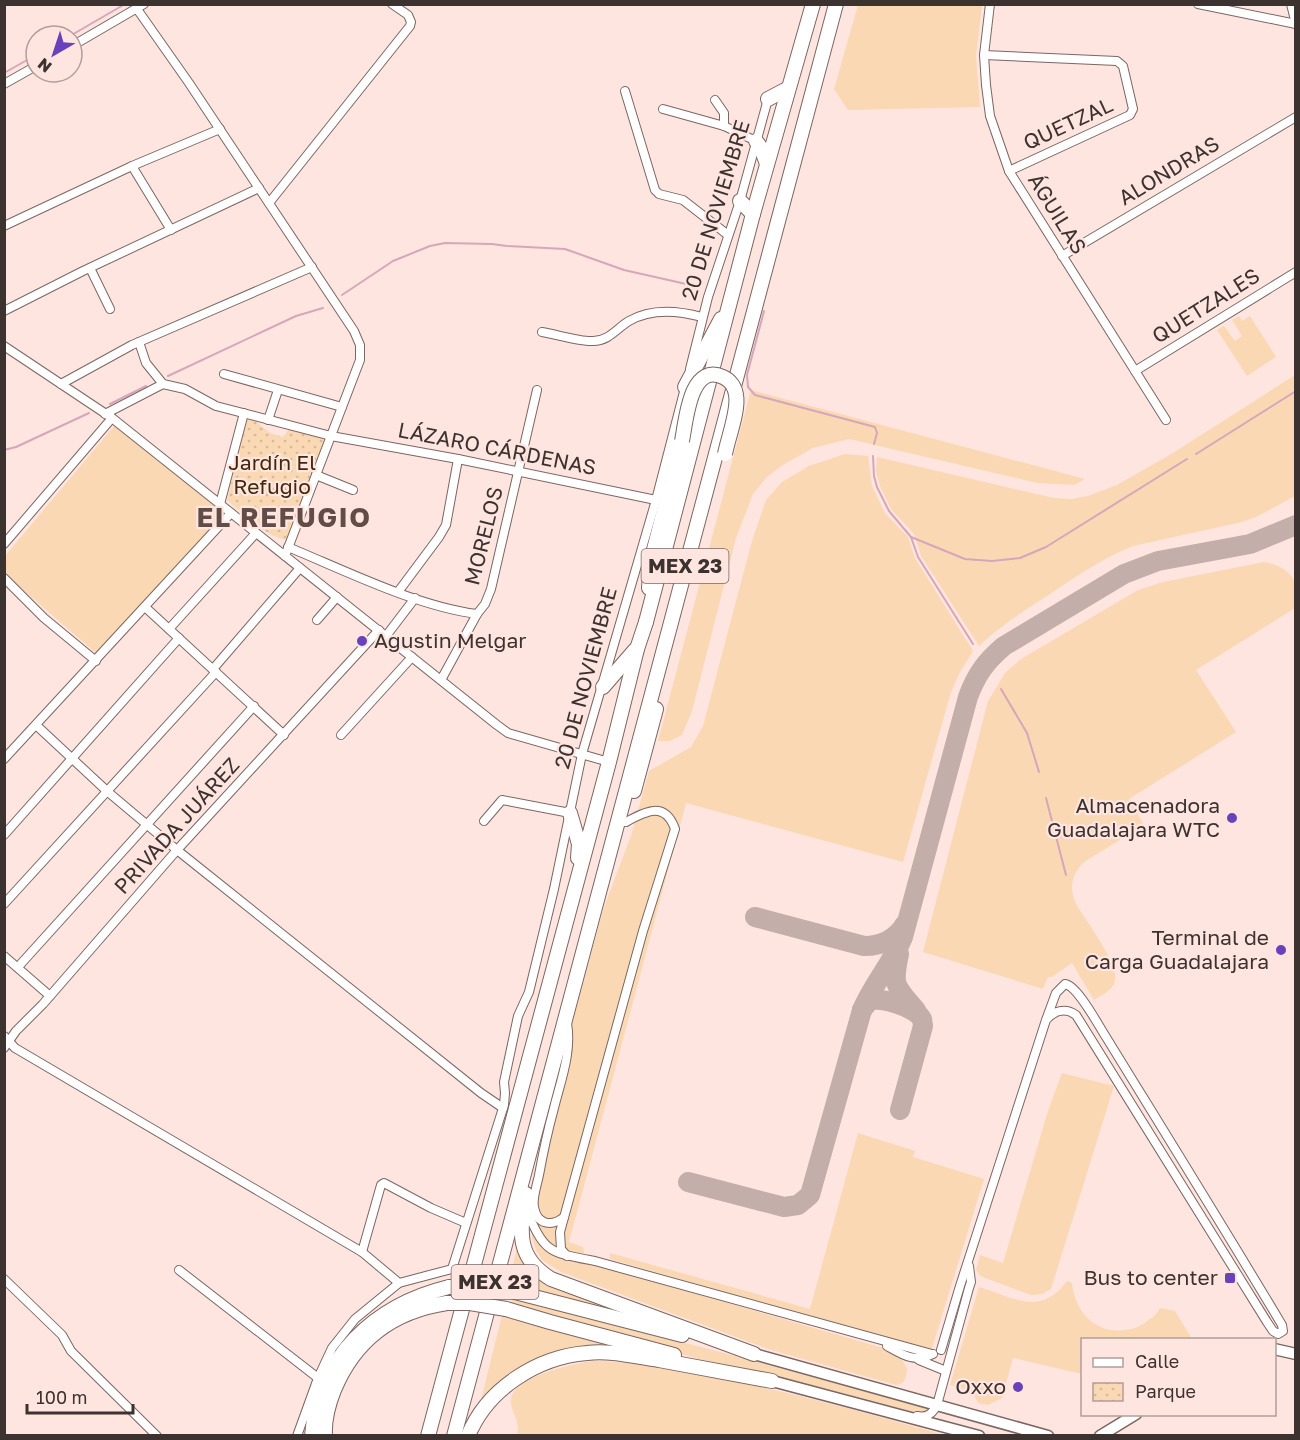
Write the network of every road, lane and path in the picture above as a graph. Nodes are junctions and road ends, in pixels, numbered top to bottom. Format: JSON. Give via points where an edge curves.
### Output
{"nodes":[{"id":1,"x":392,"y":4,"type":"edge"},
{"id":2,"x":813,"y":4,"type":"edge"},
{"id":3,"x":836,"y":4,"type":"edge"},
{"id":4,"x":990,"y":4,"type":"edge"},
{"id":5,"x":1198,"y":4,"type":"edge"},
{"id":6,"x":1291,"y":4,"type":"edge"},
{"id":7,"x":140,"y":7,"type":"edge"},
{"id":8,"x":1296,"y":24,"type":"edge"},
{"id":9,"x":84,"y":39,"type":"edge"},
{"id":10,"x":984,"y":55,"type":"junction"},
{"id":11,"x":24,"y":73,"type":"edge"},
{"id":12,"x":4,"y":84,"type":"edge"},
{"id":13,"x":787,"y":89,"type":"junction"},
{"id":14,"x":625,"y":91,"type":"dead end"},
{"id":15,"x":768,"y":99,"type":"joint"},
{"id":16,"x":716,"y":100,"type":"dead end"},
{"id":17,"x":663,"y":109,"type":"dead end"},
{"id":18,"x":1296,"y":117,"type":"edge"},
{"id":19,"x":724,"y":126,"type":"junction"},
{"id":20,"x":220,"y":129,"type":"junction"},
{"id":21,"x":756,"y":141,"type":"junction"},
{"id":22,"x":767,"y":164,"type":"junction"},
{"id":23,"x":132,"y":166,"type":"junction"},
{"id":24,"x":1009,"y":171,"type":"junction"},
{"id":25,"x":259,"y":188,"type":"junction"},
{"id":26,"x":740,"y":201,"type":"junction"},
{"id":27,"x":269,"y":203,"type":"junction"},
{"id":28,"x":753,"y":214,"type":"junction"},
{"id":29,"x":4,"y":226,"type":"edge"},
{"id":30,"x":171,"y":230,"type":"junction"},
{"id":31,"x":728,"y":235,"type":"junction"},
{"id":32,"x":1062,"y":256,"type":"junction"},
{"id":33,"x":90,"y":267,"type":"junction"},
{"id":34,"x":312,"y":267,"type":"junction"},
{"id":35,"x":1296,"y":272,"type":"edge"},
{"id":36,"x":733,"y":296,"type":"junction"},
{"id":37,"x":110,"y":309,"type":"dead end"},
{"id":38,"x":4,"y":311,"type":"edge"},
{"id":39,"x":702,"y":317,"type":"junction"},
{"id":40,"x":542,"y":332,"type":"dead end"},
{"id":41,"x":139,"y":342,"type":"junction"},
{"id":42,"x":4,"y":346,"type":"edge"},
{"id":43,"x":1135,"y":371,"type":"junction"},
{"id":44,"x":224,"y":374,"type":"dead end"},
{"id":45,"x":61,"y":384,"type":"junction"},
{"id":46,"x":163,"y":384,"type":"junction"},
{"id":47,"x":685,"y":387,"type":"junction"},
{"id":48,"x":278,"y":390,"type":"junction"},
{"id":49,"x":537,"y":390,"type":"dead end"},
{"id":50,"x":342,"y":407,"type":"junction"},
{"id":51,"x":244,"y":414,"type":"junction"},
{"id":52,"x":109,"y":416,"type":"junction"},
{"id":53,"x":268,"y":420,"type":"junction"},
{"id":54,"x":1166,"y":420,"type":"dead end"},
{"id":55,"x":331,"y":436,"type":"junction"},
{"id":56,"x":458,"y":459,"type":"junction"},
{"id":57,"x":519,"y":471,"type":"junction"},
{"id":58,"x":316,"y":475,"type":"junction"},
{"id":59,"x":353,"y":490,"type":"dead end"},
{"id":60,"x":656,"y":500,"type":"junction"},
{"id":61,"x":220,"y":504,"type":"junction"},
{"id":62,"x":231,"y":513,"type":"junction"},
{"id":63,"x":256,"y":533,"type":"junction"},
{"id":64,"x":4,"y":544,"type":"edge"},
{"id":65,"x":286,"y":551,"type":"junction"},
{"id":66,"x":300,"y":568,"type":"junction"},
{"id":67,"x":4,"y":578,"type":"edge"},
{"id":68,"x":398,"y":592,"type":"junction"},
{"id":69,"x":337,"y":597,"type":"junction"},
{"id":70,"x":416,"y":598,"type":"junction"},
{"id":71,"x":145,"y":607,"type":"junction"},
{"id":72,"x":477,"y":614,"type":"junction"},
{"id":73,"x":316,"y":620,"type":"dead end"},
{"id":74,"x":646,"y":622,"type":"junction"},
{"id":75,"x":169,"y":629,"type":"junction"},
{"id":76,"x":383,"y":633,"type":"junction"},
{"id":77,"x":179,"y":638,"type":"junction"},
{"id":78,"x":637,"y":649,"type":"junction"},
{"id":79,"x":412,"y":657,"type":"junction"},
{"id":80,"x":96,"y":661,"type":"junction"},
{"id":81,"x":215,"y":671,"type":"junction"},
{"id":82,"x":441,"y":680,"type":"junction"},
{"id":83,"x":603,"y":687,"type":"junction"},
{"id":84,"x":254,"y":706,"type":"junction"},
{"id":85,"x":36,"y":725,"type":"junction"},
{"id":86,"x":284,"y":735,"type":"junction"},
{"id":87,"x":341,"y":735,"type":"dead end"},
{"id":88,"x":582,"y":754,"type":"junction"},
{"id":89,"x":4,"y":759,"type":"edge"},
{"id":90,"x":74,"y":759,"type":"junction"},
{"id":91,"x":609,"y":762,"type":"junction"},
{"id":92,"x":108,"y":792,"type":"junction"},
{"id":93,"x":570,"y":813,"type":"junction"},
{"id":94,"x":484,"y":821,"type":"dead end"},
{"id":95,"x":626,"y":822,"type":"junction"},
{"id":96,"x":146,"y":825,"type":"junction"},
{"id":97,"x":4,"y":835,"type":"edge"},
{"id":98,"x":177,"y":850,"type":"junction"},
{"id":99,"x":576,"y":882,"type":"junction"},
{"id":100,"x":4,"y":904,"type":"edge"},
{"id":101,"x":595,"y":904,"type":"junction"},
{"id":102,"x":4,"y":956,"type":"edge"},
{"id":103,"x":18,"y":968,"type":"junction"},
{"id":104,"x":50,"y":996,"type":"junction"},
{"id":105,"x":566,"y":1014,"type":"junction"},
{"id":106,"x":1046,"y":1020,"type":"junction"},
{"id":107,"x":6,"y":1041,"type":"edge"},
{"id":108,"x":503,"y":1108,"type":"junction"},
{"id":109,"x":535,"y":1129,"type":"junction"},
{"id":110,"x":524,"y":1204,"type":"junction"},
{"id":111,"x":564,"y":1217,"type":"junction"},
{"id":112,"x":466,"y":1223,"type":"junction"},
{"id":113,"x":362,"y":1252,"type":"junction"},
{"id":114,"x":567,"y":1256,"type":"junction"},
{"id":115,"x":969,"y":1262,"type":"junction"},
{"id":116,"x":452,"y":1269,"type":"junction"},
{"id":117,"x":179,"y":1270,"type":"dead end"},
{"id":118,"x":470,"y":1274,"type":"junction"},
{"id":119,"x":4,"y":1279,"type":"edge"},
{"id":120,"x":399,"y":1283,"type":"junction"},
{"id":121,"x":876,"y":1339,"type":"junction"},
{"id":122,"x":954,"y":1346,"type":"junction"},
{"id":123,"x":1276,"y":1349,"type":"edge"},
{"id":124,"x":937,"y":1352,"type":"junction"},
{"id":125,"x":754,"y":1354,"type":"junction"},
{"id":126,"x":1296,"y":1354,"type":"edge"},
{"id":127,"x":919,"y":1359,"type":"junction"},
{"id":128,"x":946,"y":1371,"type":"junction"},
{"id":129,"x":318,"y":1378,"type":"junction"},
{"id":130,"x":772,"y":1381,"type":"junction"},
{"id":131,"x":816,"y":1392,"type":"junction"},
{"id":132,"x":437,"y":1400,"type":"junction"},
{"id":133,"x":937,"y":1405,"type":"junction"},
{"id":134,"x":1133,"y":1416,"type":"edge"},
{"id":135,"x":157,"y":1436,"type":"edge"},
{"id":136,"x":297,"y":1436,"type":"edge"},
{"id":137,"x":312,"y":1436,"type":"edge"},
{"id":138,"x":325,"y":1436,"type":"edge"},
{"id":139,"x":422,"y":1436,"type":"edge"},
{"id":140,"x":428,"y":1436,"type":"edge"},
{"id":141,"x":454,"y":1436,"type":"edge"},
{"id":142,"x":468,"y":1436,"type":"edge"},
{"id":143,"x":979,"y":1436,"type":"edge"},
{"id":144,"x":1048,"y":1436,"type":"edge"},
{"id":145,"x":1100,"y":1436,"type":"edge"}],
"edges":[{"from":1,"to":27,"type":"street","via":[[408,15],[410,26]]},
{"from":2,"to":13,"type":"main road","number":"MEX 23"},
{"from":3,"to":101,"type":"main road","number":"MEX 23"},
{"from":4,"to":10,"type":"street","name":"ÁGUILAS"},
{"from":5,"to":8,"type":"street"},
{"from":6,"to":8,"type":"street"},
{"from":7,"to":9,"type":"street"},
{"from":7,"to":20,"type":"street"},
{"from":10,"to":24,"type":"street","name":"ÁGUILAS","via":[[990,116]]},
{"from":10,"to":24,"type":"street","name":"QUETZAL","via":[[1117,61],[1123,66],[1133,109],[1130,115]]},
{"from":11,"to":12,"type":"street"},
{"from":13,"to":15,"type":"main road"},
{"from":13,"to":22,"type":"main road","number":"MEX 23"},
{"from":14,"to":31,"type":"street","via":[[655,190],[683,200]]},
{"from":15,"to":21,"type":"street","name":"20 DE NOVIEMBRE"},
{"from":16,"to":19,"type":"street","via":[[724,112]]},
{"from":17,"to":19,"type":"street"},
{"from":18,"to":32,"type":"street","name":"ALONDRAS"},
{"from":19,"to":21,"type":"street"},
{"from":20,"to":23,"type":"street"},
{"from":20,"to":25,"type":"street"},
{"from":21,"to":22,"type":"main road"},
{"from":21,"to":26,"type":"street","name":"20 DE NOVIEMBRE"},
{"from":22,"to":28,"type":"main road","number":"MEX 23"},
{"from":23,"to":29,"type":"street"},
{"from":23,"to":30,"type":"street"},
{"from":24,"to":32,"type":"street","name":"ÁGUILAS"},
{"from":25,"to":27,"type":"street"},
{"from":25,"to":30,"type":"street"},
{"from":26,"to":28,"type":"main road"},
{"from":26,"to":31,"type":"street","name":"20 DE NOVIEMBRE"},
{"from":27,"to":34,"type":"street"},
{"from":28,"to":36,"type":"main road","number":"MEX 23"},
{"from":30,"to":33,"type":"street"},
{"from":31,"to":39,"type":"street","name":"20 DE NOVIEMBRE"},
{"from":32,"to":43,"type":"street","name":"ÁGUILAS"},
{"from":33,"to":37,"type":"street"},
{"from":33,"to":38,"type":"street"},
{"from":34,"to":41,"type":"street"},
{"from":34,"to":50,"type":"street","via":[[360,345],[360,360]]},
{"from":35,"to":43,"type":"street","name":"QUETZALES"},
{"from":36,"to":47,"type":"main road"},
{"from":36,"to":74,"type":"main road","number":"MEX 23"},
{"from":39,"to":40,"type":"street","via":[[684,312],[655,313],[630,321],[612,336],[593,341]]},
{"from":39,"to":47,"type":"street","name":"20 DE NOVIEMBRE"},
{"from":41,"to":45,"type":"street"},
{"from":41,"to":46,"type":"street","via":[[146,363]]},
{"from":42,"to":45,"type":"street"},
{"from":43,"to":54,"type":"street","name":"ÁGUILAS"},
{"from":44,"to":48,"type":"street"},
{"from":45,"to":52,"type":"street"},
{"from":46,"to":51,"type":"street","name":"LÁZARO CÁRDENAS"},
{"from":46,"to":52,"type":"street"},
{"from":47,"to":60,"type":"street","name":"20 DE NOVIEMBRE"},
{"from":48,"to":50,"type":"street"},
{"from":48,"to":53,"type":"street"},
{"from":49,"to":57,"type":"street","name":"MORELOS"},
{"from":50,"to":55,"type":"street"},
{"from":51,"to":53,"type":"street","name":"LÁZARO CÁRDENAS"},
{"from":51,"to":61,"type":"street"},
{"from":52,"to":61,"type":"street"},
{"from":52,"to":64,"type":"street"},
{"from":53,"to":55,"type":"street","name":"LÁZARO CÁRDENAS"},
{"from":55,"to":56,"type":"street","name":"LÁZARO CÁRDENAS"},
{"from":55,"to":58,"type":"street"},
{"from":56,"to":57,"type":"street","name":"LÁZARO CÁRDENAS"},
{"from":56,"to":68,"type":"street","via":[[446,525]]},
{"from":57,"to":60,"type":"street","name":"LÁZARO CÁRDENAS"},
{"from":57,"to":72,"type":"street","name":"MORELOS","via":[[498,565],[485,604]]},
{"from":58,"to":59,"type":"street"},
{"from":58,"to":65,"type":"street"},
{"from":60,"to":83,"type":"street","name":"20 DE NOVIEMBRE"},
{"from":61,"to":62,"type":"street"},
{"from":62,"to":63,"type":"street"},
{"from":62,"to":71,"type":"street"},
{"from":63,"to":65,"type":"street"},
{"from":63,"to":75,"type":"street"},
{"from":65,"to":66,"type":"street"},
{"from":65,"to":68,"type":"street"},
{"from":66,"to":69,"type":"street"},
{"from":66,"to":81,"type":"street"},
{"from":67,"to":80,"type":"street"},
{"from":68,"to":70,"type":"street"},
{"from":69,"to":73,"type":"street"},
{"from":69,"to":76,"type":"street"},
{"from":70,"to":72,"type":"street"},
{"from":70,"to":76,"type":"street","name":"PRIVADA JUÁREZ"},
{"from":71,"to":75,"type":"street"},
{"from":71,"to":80,"type":"street"},
{"from":72,"to":82,"type":"street","name":"MORELOS"},
{"from":74,"to":78,"type":"main road","number":"MEX 23"},
{"from":74,"to":95,"type":"main road","bridge":true,"via":[[651,561],[692,393],[708,375],[721,375],[733,384],[736,404]]},
{"from":75,"to":77,"type":"street"},
{"from":76,"to":79,"type":"street"},
{"from":76,"to":86,"type":"street","name":"PRIVADA JUÁREZ"},
{"from":77,"to":81,"type":"street"},
{"from":77,"to":90,"type":"street"},
{"from":78,"to":83,"type":"main road"},
{"from":78,"to":91,"type":"main road","number":"MEX 23"},
{"from":79,"to":82,"type":"street"},
{"from":79,"to":87,"type":"street"},
{"from":80,"to":85,"type":"street"},
{"from":81,"to":84,"type":"street"},
{"from":81,"to":92,"type":"street"},
{"from":82,"to":88,"type":"street","via":[[508,733]]},
{"from":83,"to":88,"type":"street","name":"20 DE NOVIEMBRE"},
{"from":84,"to":86,"type":"street"},
{"from":84,"to":96,"type":"street"},
{"from":85,"to":89,"type":"street"},
{"from":85,"to":90,"type":"street"},
{"from":86,"to":98,"type":"street","name":"PRIVADA JUÁREZ"},
{"from":88,"to":91,"type":"street"},
{"from":88,"to":93,"type":"street","name":"20 DE NOVIEMBRE"},
{"from":90,"to":92,"type":"street"},
{"from":90,"to":97,"type":"street"},
{"from":91,"to":99,"type":"main road","number":"MEX 23"},
{"from":92,"to":96,"type":"street"},
{"from":92,"to":100,"type":"street"},
{"from":93,"to":94,"type":"street","via":[[502,800]]},
{"from":93,"to":99,"type":"main road","via":[[579,844]]},
{"from":93,"to":108,"type":"street","name":"20 DE NOVIEMBRE","via":[[529,992],[518,1016],[504,1082]]},
{"from":95,"to":101,"type":"main road"},
{"from":95,"to":111,"type":"street","via":[[647,811],[661,811],[671,818],[675,830]]},
{"from":96,"to":98,"type":"street"},
{"from":96,"to":103,"type":"street"},
{"from":98,"to":104,"type":"street","name":"PRIVADA JUÁREZ"},
{"from":98,"to":108,"type":"street"},
{"from":99,"to":118,"type":"main road","number":"MEX 23"},
{"from":101,"to":105,"type":"main road","number":"MEX 23"},
{"from":102,"to":103,"type":"street"},
{"from":103,"to":104,"type":"street"},
{"from":104,"to":107,"type":"street","name":"PRIVADA JUÁREZ"},
{"from":105,"to":109,"type":"main road","number":"MEX 23"},
{"from":105,"to":111,"type":"street","via":[[568,1048],[534,1203],[537,1215],[550,1225]]},
{"from":106,"to":106,"type":"street","via":[[1063,1010],[1076,1015],[1273,1331],[1281,1333],[1282,1325],[1072,986],[1065,984],[1056,993]]},
{"from":106,"to":115,"type":"street"},
{"from":107,"to":113,"type":"street"},
{"from":108,"to":112,"type":"street","name":"20 DE NOVIEMBRE"},
{"from":109,"to":110,"type":"main road"},
{"from":109,"to":141,"type":"main road","number":"MEX 23"},
{"from":110,"to":114,"type":"street","via":[[546,1246]]},
{"from":110,"to":125,"type":"main road","via":[[522,1240],[532,1264],[541,1273]]},
{"from":111,"to":114,"type":"street","via":[[560,1242]]},
{"from":112,"to":113,"type":"street","via":[[384,1183]]},
{"from":112,"to":116,"type":"street","name":"20 DE NOVIEMBRE"},
{"from":113,"to":120,"type":"street"},
{"from":114,"to":121,"type":"street"},
{"from":115,"to":122,"type":"street","via":[[971,1282]]},
{"from":115,"to":124,"type":"street"},
{"from":116,"to":118,"type":"street"},
{"from":116,"to":120,"type":"street"},
{"from":117,"to":129,"type":"street"},
{"from":118,"to":132,"type":"main road","number":"MEX 23"},
{"from":119,"to":135,"type":"street"},
{"from":120,"to":129,"type":"street","via":[[345,1329]]},
{"from":121,"to":124,"type":"street"},
{"from":121,"to":127,"type":"street"},
{"from":122,"to":124,"type":"street"},
{"from":122,"to":128,"type":"street"},
{"from":123,"to":126,"type":"street"},
{"from":124,"to":127,"type":"street"},
{"from":125,"to":133,"type":"street"},
{"from":125,"to":137,"type":"main road","bridge":true,"via":[[490,1287],[449,1287],[393,1307],[358,1336],[330,1375]]},
{"from":127,"to":128,"type":"street"},
{"from":128,"to":133,"type":"street"},
{"from":129,"to":136,"type":"street"},
{"from":130,"to":131,"type":"street"},
{"from":130,"to":138,"type":"main road","bridge":true,"via":[[506,1308],[447,1303],[396,1319],[357,1350],[332,1395]]},
{"from":130,"to":142,"type":"main road","via":[[620,1354],[587,1352],[522,1374],[482,1411]]},
{"from":131,"to":133,"type":"street","via":[[923,1417],[930,1415]]},
{"from":131,"to":143,"type":"street"},
{"from":132,"to":139,"type":"main road"},
{"from":132,"to":140,"type":"main road","number":"MEX 23"},
{"from":133,"to":144,"type":"street"},
{"from":134,"to":145,"type":"street"}]}
